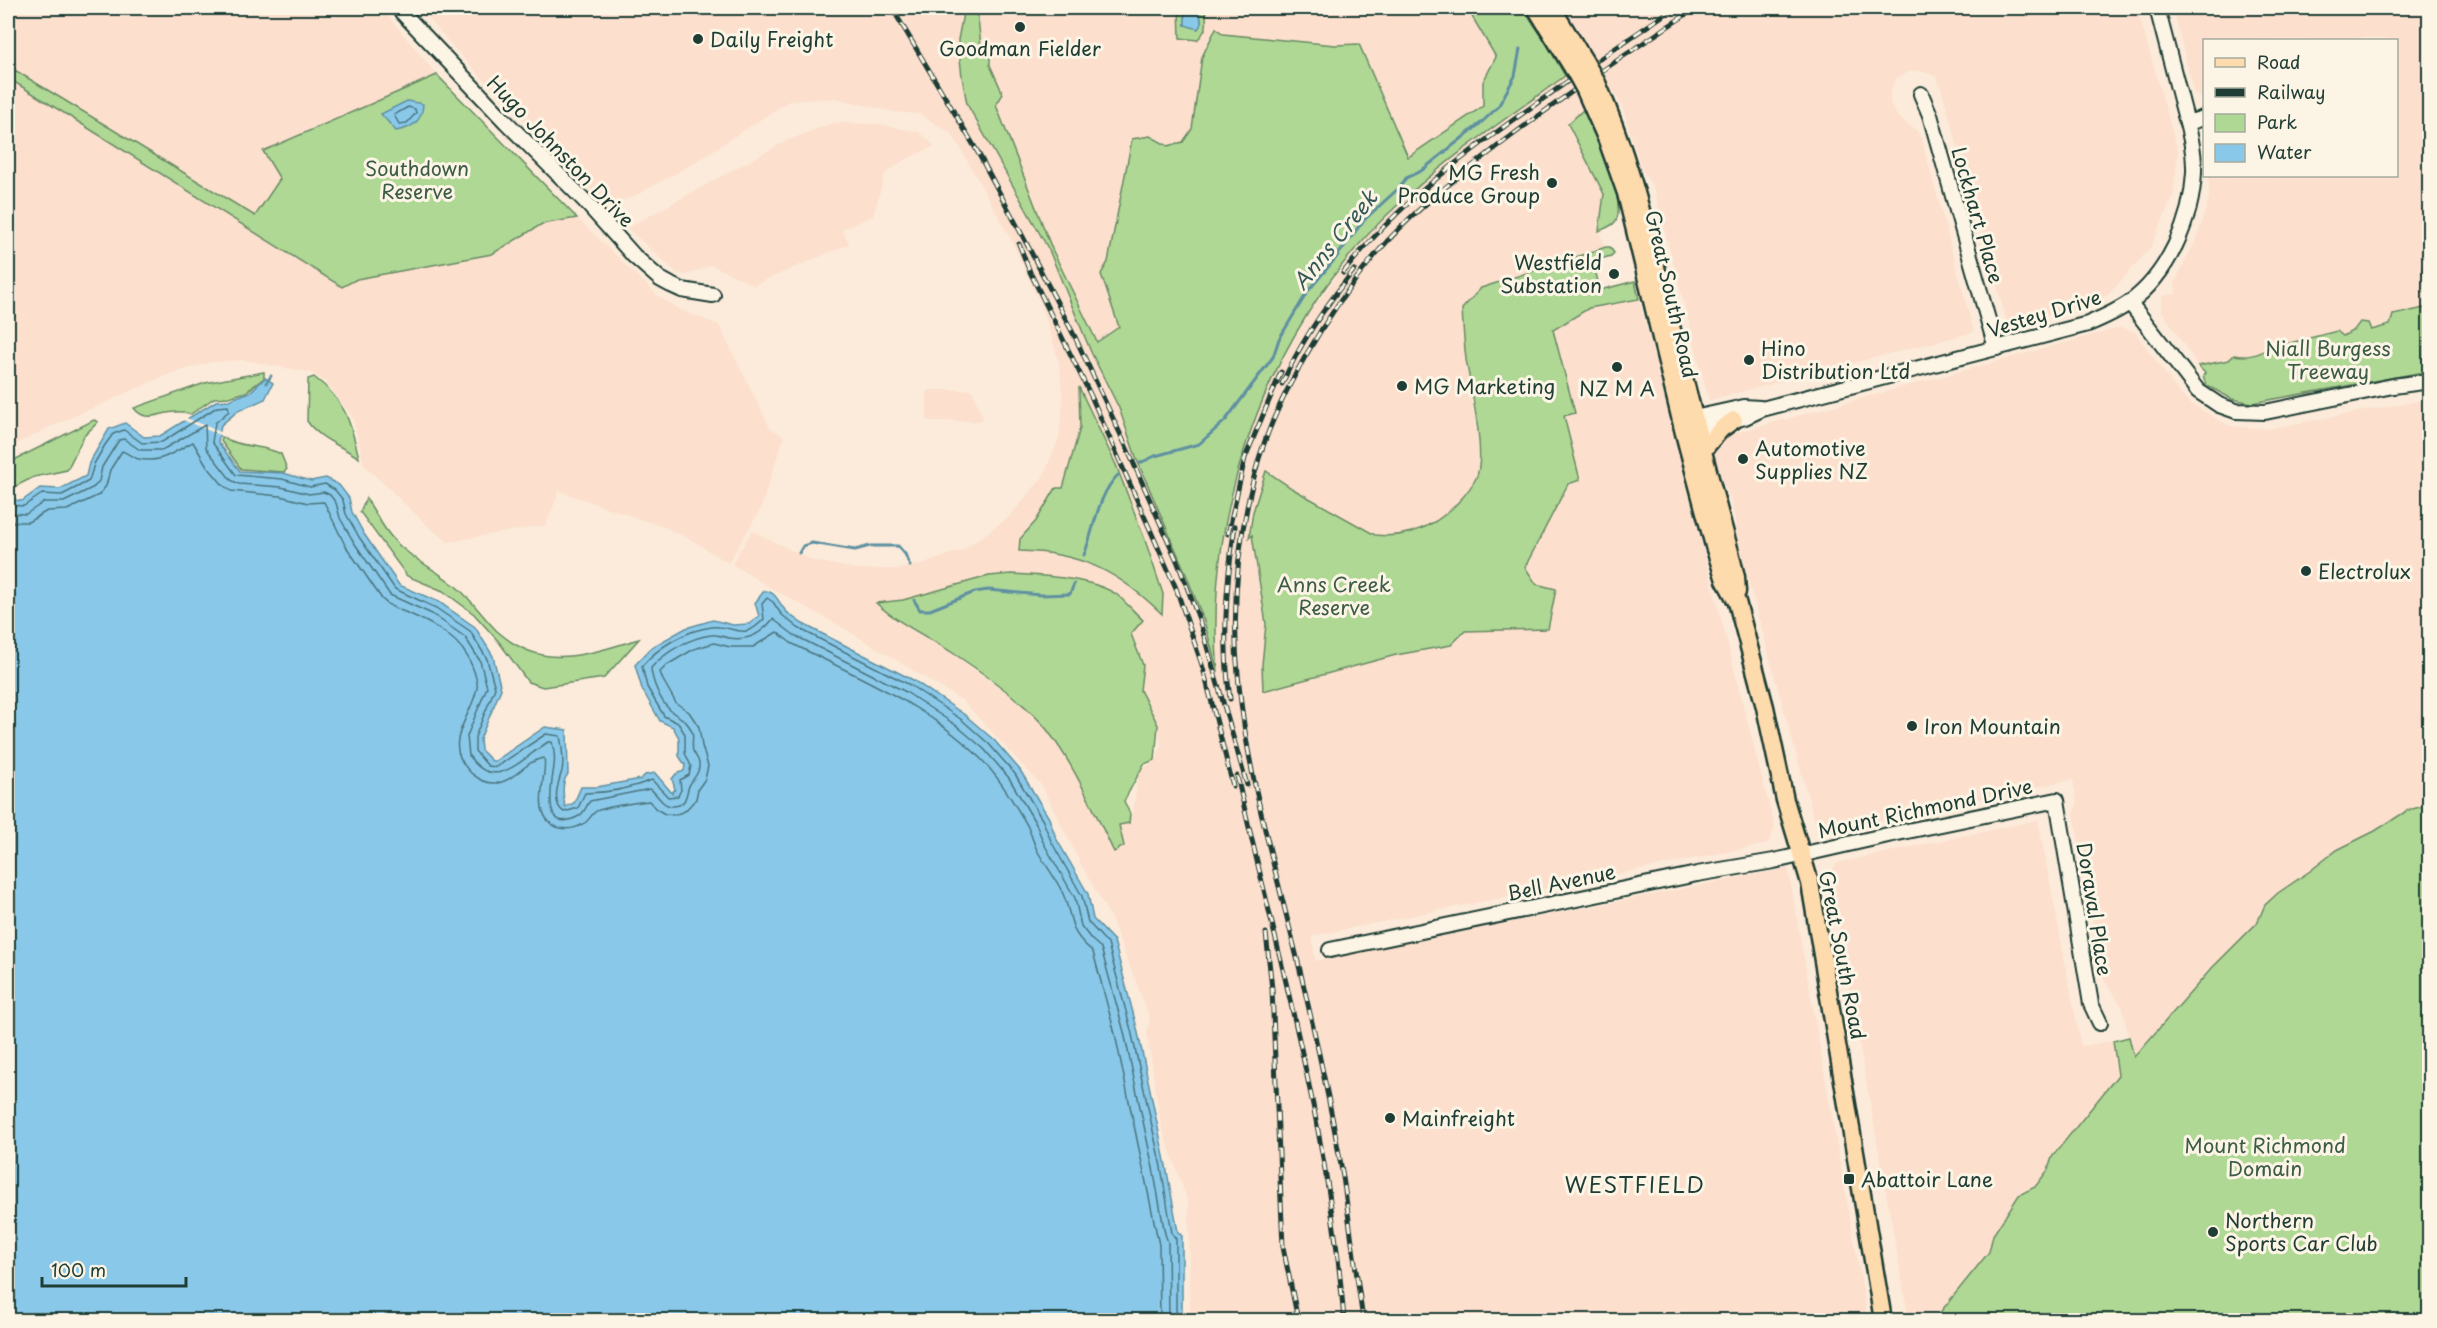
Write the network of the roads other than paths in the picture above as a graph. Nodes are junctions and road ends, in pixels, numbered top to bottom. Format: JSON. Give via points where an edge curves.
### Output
{"nodes":[{"id":1,"x":398,"y":8,"type":"edge"},
{"id":2,"x":1536,"y":8,"type":"edge"},
{"id":3,"x":1552,"y":8,"type":"edge"},
{"id":4,"x":2157,"y":8,"type":"edge"},
{"id":5,"x":1580,"y":66,"type":"junction"},
{"id":6,"x":1921,"y":94,"type":"dead end"},
{"id":7,"x":2203,"y":119,"type":"edge"},
{"id":8,"x":2187,"y":123,"type":"junction"},
{"id":9,"x":713,"y":295,"type":"dead end"},
{"id":10,"x":2130,"y":303,"type":"junction"},
{"id":11,"x":1996,"y":348,"type":"junction"},
{"id":12,"x":2430,"y":381,"type":"edge"},
{"id":13,"x":1762,"y":408,"type":"junction"},
{"id":14,"x":1734,"y":420,"type":"junction"},
{"id":15,"x":1689,"y":425,"type":"junction"},
{"id":16,"x":1703,"y":450,"type":"junction"},
{"id":17,"x":1737,"y":602,"type":"junction"},
{"id":18,"x":2057,"y":800,"type":"joint"},
{"id":19,"x":1801,"y":855,"type":"junction"},
{"id":20,"x":1330,"y":950,"type":"dead end"},
{"id":21,"x":2100,"y":1023,"type":"dead end"},
{"id":22,"x":1883,"y":1320,"type":"edge"}],
"edges":[{"from":1,"to":9,"type":"street","name":"Hugo Johnston Drive","via":[[634,256],[671,285]]},
{"from":2,"to":5,"type":"main road","name":"Great South Road"},
{"from":3,"to":5,"type":"main road","name":"Great South Road"},
{"from":4,"to":8,"type":"street","name":"Vestey Drive"},
{"from":5,"to":15,"type":"main road","name":"Great South Road","bridge":true,"via":[[1614,122],[1633,176]]},
{"from":6,"to":11,"type":"street","name":"Lockhart Place"},
{"from":7,"to":8,"type":"street"},
{"from":8,"to":10,"type":"street","name":"Vestey Drive","via":[[2194,171],[2184,224],[2164,264]]},
{"from":10,"to":11,"type":"street","name":"Vestey Drive","via":[[2088,324]]},
{"from":10,"to":12,"type":"street","via":[[2198,391],[2236,411],[2265,412]]},
{"from":11,"to":13,"type":"street","name":"Vestey Drive"},
{"from":13,"to":14,"type":"street","name":"Vestey Drive"},
{"from":13,"to":15,"type":"street","name":"Vestey Drive","via":[[1744,407]]},
{"from":14,"to":15,"type":"street","name":"Vestey Drive"},
{"from":14,"to":16,"type":"main road"},
{"from":15,"to":16,"type":"main road","name":"Great South Road"},
{"from":15,"to":17,"type":"main road","name":"Great South Road","via":[[1714,546]]},
{"from":16,"to":17,"type":"main road","name":"Great South Road","via":[[1736,577]]},
{"from":17,"to":19,"type":"main road","name":"Great South Road"},
{"from":18,"to":19,"type":"street","name":"Mount Richmond Drive"},
{"from":18,"to":21,"type":"street","name":"Doraval Place","via":[[2091,1004]]},
{"from":19,"to":20,"type":"street","name":"Bell Avenue"},
{"from":19,"to":22,"type":"main road","name":"Great South Road","via":[[1810,883]]}]}
